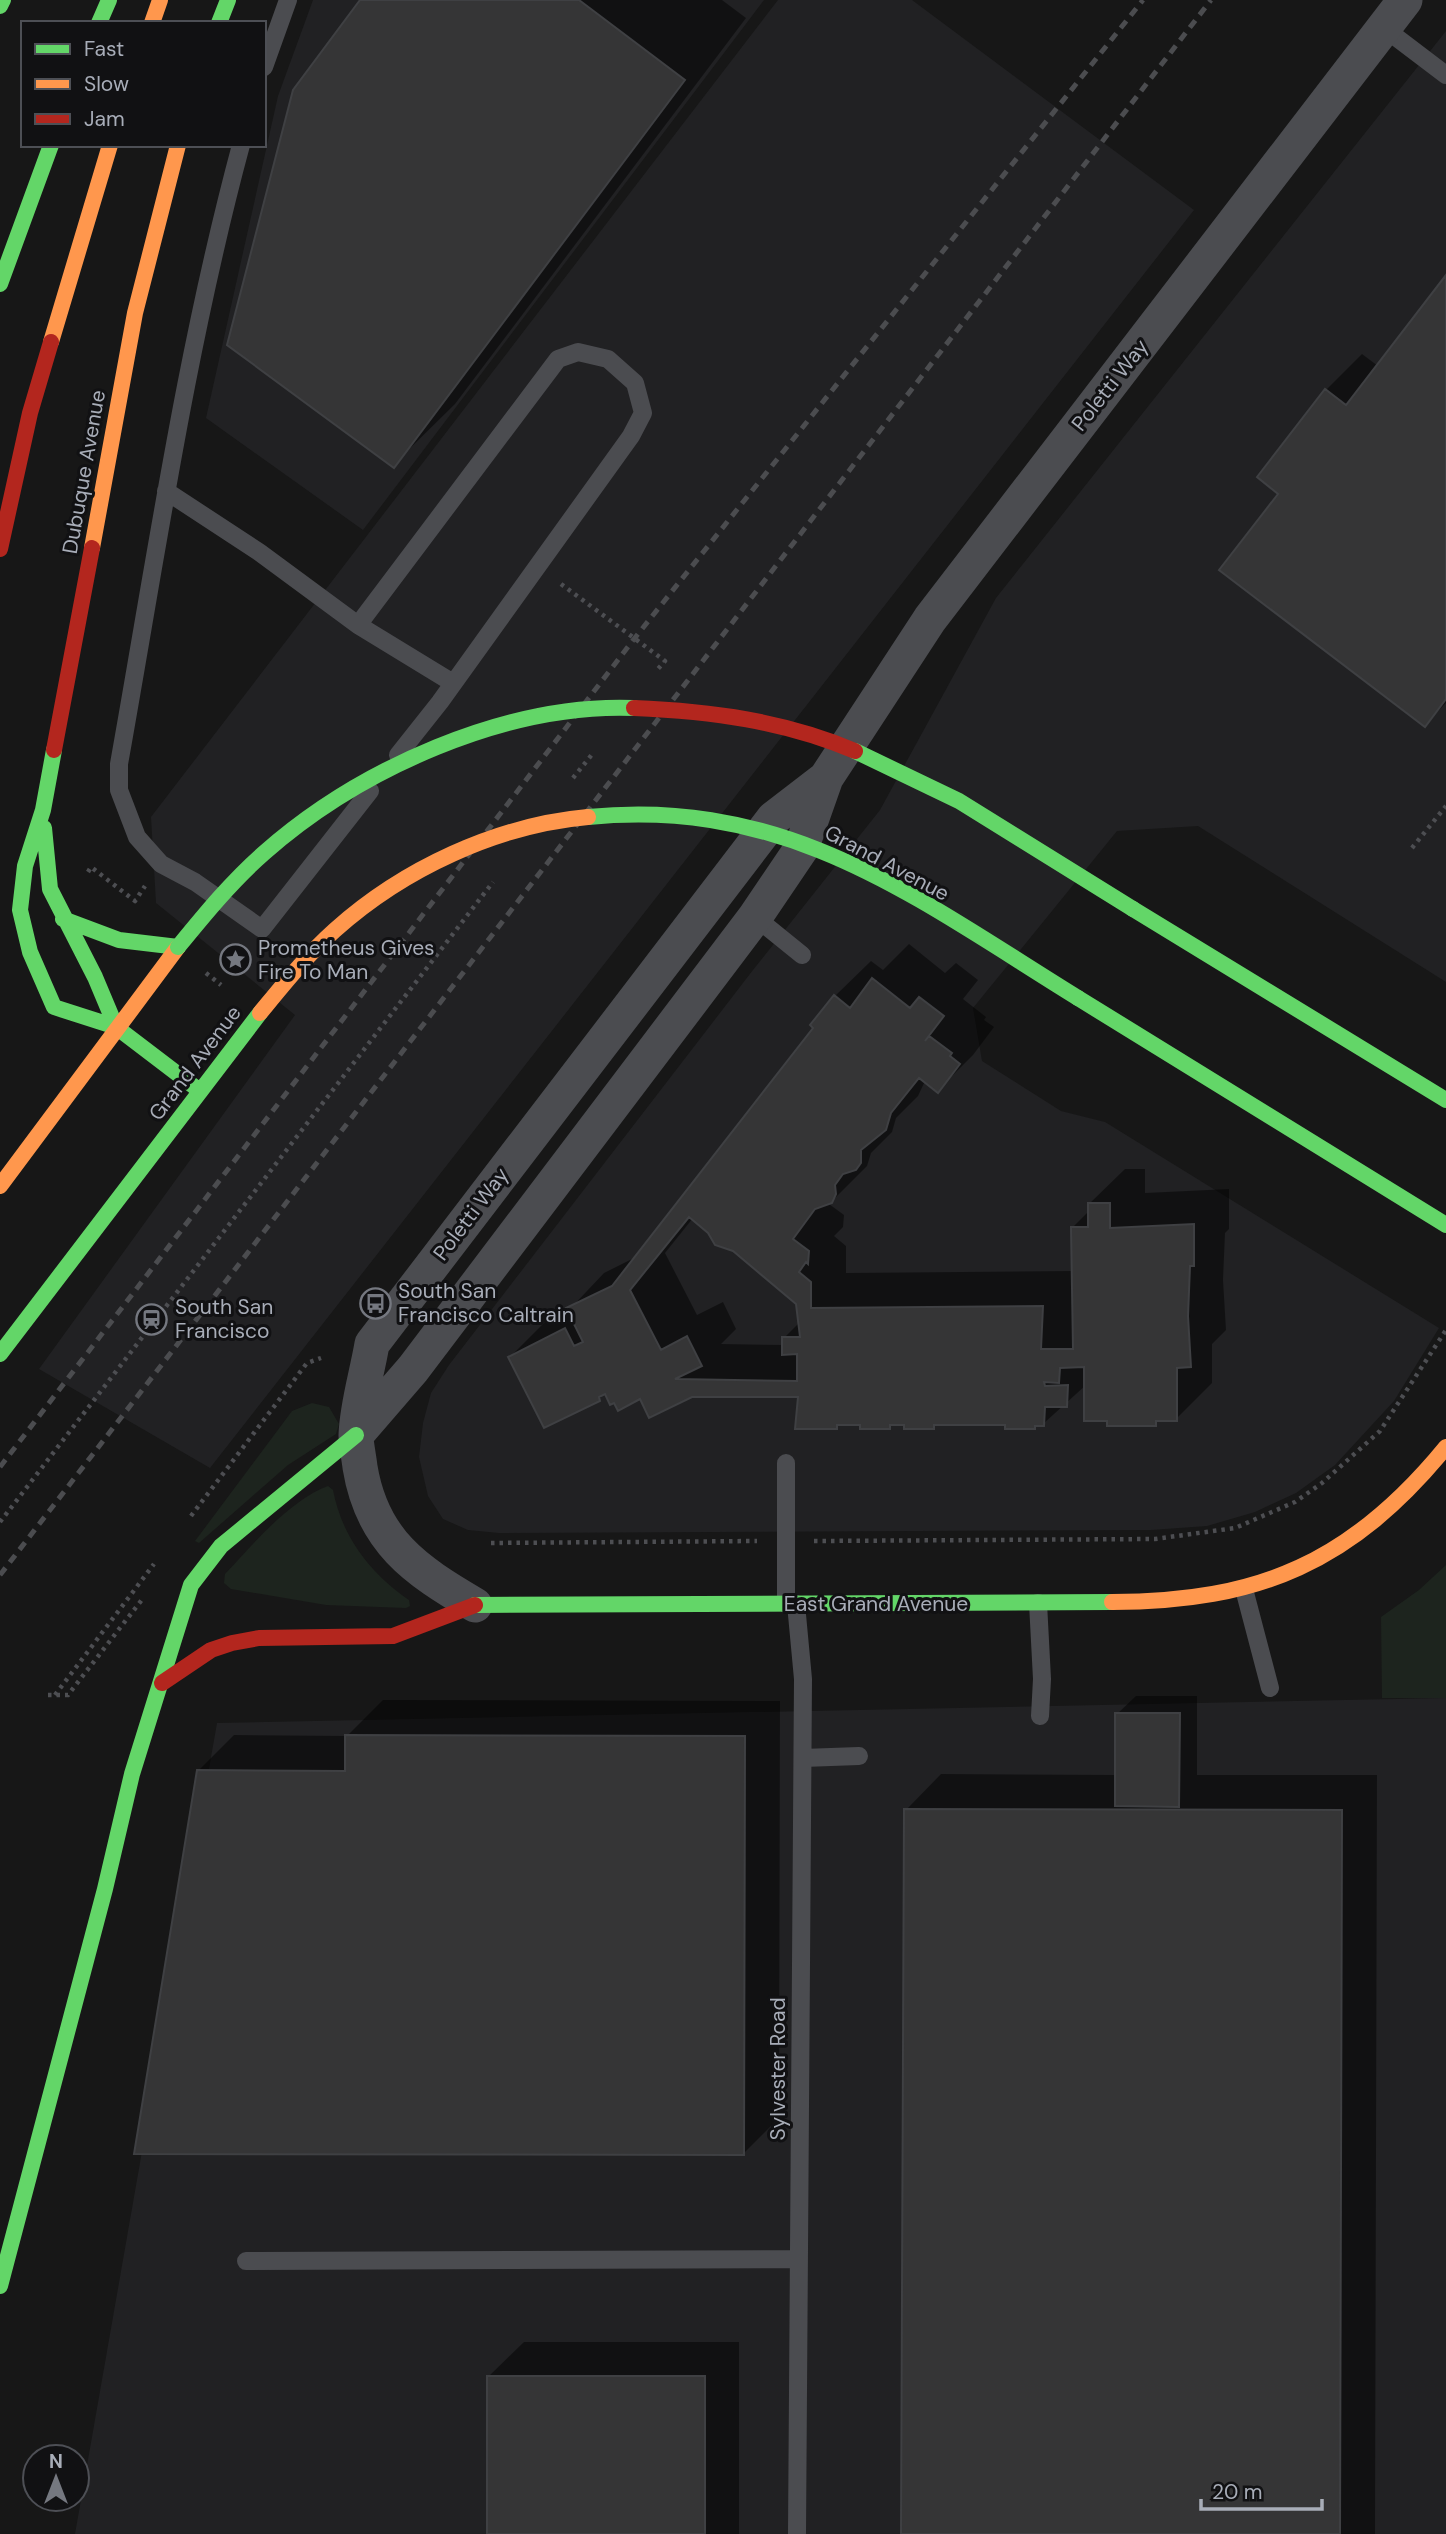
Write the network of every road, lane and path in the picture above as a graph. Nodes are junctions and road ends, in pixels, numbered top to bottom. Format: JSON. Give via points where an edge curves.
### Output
{"nodes":[{"id":1,"x":3,"y":0,"type":"edge"},
{"id":2,"x":109,"y":0,"type":"edge"},
{"id":3,"x":160,"y":0,"type":"edge"},
{"id":4,"x":228,"y":0,"type":"edge"},
{"id":5,"x":288,"y":0,"type":"edge"},
{"id":6,"x":1405,"y":0,"type":"edge"},
{"id":7,"x":0,"y":6,"type":"edge"},
{"id":8,"x":100,"y":21,"type":"edge"},
{"id":9,"x":153,"y":21,"type":"edge"},
{"id":10,"x":220,"y":21,"type":"edge"},
{"id":11,"x":1384,"y":28,"type":"junction"},
{"id":12,"x":266,"y":61,"type":"edge"},
{"id":13,"x":1446,"y":75,"type":"edge"},
{"id":14,"x":50,"y":147,"type":"edge"},
{"id":15,"x":109,"y":147,"type":"edge"},
{"id":16,"x":177,"y":147,"type":"edge"},
{"id":17,"x":241,"y":147,"type":"edge"},
{"id":18,"x":0,"y":284,"type":"edge"},
{"id":19,"x":166,"y":491,"type":"junction"},
{"id":20,"x":0,"y":549,"type":"edge"},
{"id":21,"x":537,"y":566,"type":"junction"},
{"id":22,"x":358,"y":625,"type":"junction"},
{"id":23,"x":651,"y":678,"type":"dead end"},
{"id":24,"x":453,"y":684,"type":"junction"},
{"id":25,"x":600,"y":743,"type":"dead end"},
{"id":26,"x":826,"y":778,"type":"junction"},
{"id":27,"x":566,"y":787,"type":"dead end"},
{"id":28,"x":1446,"y":806,"type":"edge"},
{"id":29,"x":43,"y":810,"type":"junction"},
{"id":30,"x":1412,"y":848,"type":"dead end"},
{"id":31,"x":94,"y":870,"type":"dead end"},
{"id":32,"x":499,"y":875,"type":"dead end"},
{"id":33,"x":135,"y":901,"type":"dead end"},
{"id":34,"x":755,"y":917,"type":"junction"},
{"id":35,"x":63,"y":919,"type":"junction"},
{"id":36,"x":178,"y":947,"type":"junction"},
{"id":37,"x":802,"y":955,"type":"dead end"},
{"id":38,"x":205,"y":972,"type":"dead end"},
{"id":39,"x":222,"y":985,"type":"dead end"},
{"id":40,"x":116,"y":1027,"type":"junction"},
{"id":41,"x":200,"y":1091,"type":"junction"},
{"id":42,"x":1446,"y":1100,"type":"edge"},
{"id":43,"x":0,"y":1186,"type":"edge"},
{"id":44,"x":1446,"y":1225,"type":"edge"},
{"id":45,"x":1446,"y":1330,"type":"edge"},
{"id":46,"x":0,"y":1354,"type":"edge"},
{"id":47,"x":356,"y":1435,"type":"junction"},
{"id":48,"x":1446,"y":1447,"type":"edge"},
{"id":49,"x":786,"y":1463,"type":"dead end"},
{"id":50,"x":0,"y":1522,"type":"edge"},
{"id":51,"x":786,"y":1541,"type":"junction"},
{"id":52,"x":491,"y":1543,"type":"dead end"},
{"id":53,"x":150,"y":1588,"type":"dead end"},
{"id":54,"x":1244,"y":1589,"type":"junction"},
{"id":55,"x":1038,"y":1603,"type":"junction"},
{"id":56,"x":791,"y":1604,"type":"junction"},
{"id":57,"x":475,"y":1605,"type":"junction"},
{"id":58,"x":162,"y":1683,"type":"junction"},
{"id":59,"x":1270,"y":1688,"type":"dead end"},
{"id":60,"x":48,"y":1695,"type":"dead end"},
{"id":61,"x":1040,"y":1716,"type":"dead end"},
{"id":62,"x":859,"y":1756,"type":"dead end"},
{"id":63,"x":803,"y":1758,"type":"junction"},
{"id":64,"x":799,"y":2259,"type":"junction"},
{"id":65,"x":246,"y":2262,"type":"dead end"},
{"id":66,"x":0,"y":2286,"type":"edge"},
{"id":67,"x":797,"y":2534,"type":"edge"}],
"edges":[{"from":1,"to":7,"type":"main road"},
{"from":2,"to":8,"type":"main road"},
{"from":3,"to":9,"type":"main road"},
{"from":4,"to":10,"type":"main road"},
{"from":5,"to":12,"type":"lane"},
{"from":6,"to":11,"type":"street","name":"Poletti Way"},
{"from":11,"to":13,"type":"lane"},
{"from":11,"to":26,"type":"street","name":"Poletti Way","via":[[930,619]]},
{"from":14,"to":18,"type":"main road"},
{"from":15,"to":20,"type":"main road","via":[[34,400]]},
{"from":16,"to":29,"type":"main road","name":"Dubuque Avenue","via":[[135,313]]},
{"from":17,"to":19,"type":"lane","via":[[194,337]]},
{"from":19,"to":22,"type":"lane"},
{"from":19,"to":24,"type":"lane","via":[[119,764],[126,815],[137,837],[162,864],[262,929]]},
{"from":21,"to":22,"type":"lane","via":[[643,414],[635,383],[608,359],[578,352],[558,359]]},
{"from":21,"to":23,"type":"path","via":[[665,661]]},
{"from":21,"to":24,"type":"lane"},
{"from":22,"to":24,"type":"lane"},
{"from":25,"to":27,"type":"path"},
{"from":26,"to":34,"type":"street","name":"Poletti Way","via":[[801,849]]},
{"from":26,"to":47,"type":"street","name":"Poletti Way","via":[[774,818],[372,1345]]},
{"from":28,"to":30,"type":"path"},
{"from":29,"to":35,"type":"main road","name":"Dubuque Avenue","via":[[50,889]]},
{"from":29,"to":40,"type":"main road","name":"Dubuque Avenue","via":[[24,862],[18,898],[28,950],[54,1007]]},
{"from":31,"to":33,"type":"path"},
{"from":32,"to":50,"type":"path"},
{"from":34,"to":37,"type":"lane"},
{"from":34,"to":47,"type":"street","name":"Poletti Way","via":[[413,1368]]},
{"from":35,"to":36,"type":"main road","via":[[117,942]]},
{"from":35,"to":40,"type":"main road","name":"Dubuque Avenue"},
{"from":36,"to":40,"type":"main road"},
{"from":36,"to":42,"type":"main road","bridge":true,"via":[[239,877],[276,843],[359,783],[452,739],[559,713],[645,707],[747,718],[850,748],[947,796]]},
{"from":38,"to":39,"type":"path"},
{"from":40,"to":41,"type":"main road","name":"Dubuque Avenue"},
{"from":40,"to":43,"type":"main road"},
{"from":41,"to":44,"type":"main road","name":"Grand Avenue","bridge":true,"via":[[313,950],[344,921],[413,873],[487,838],[551,820],[644,811],[726,820],[811,845],[895,887]]},
{"from":41,"to":46,"type":"main road","name":"Grand Avenue"},
{"from":45,"to":51,"type":"path","via":[[1380,1431],[1295,1502],[1235,1528],[1155,1539]]},
{"from":47,"to":57,"type":"street","via":[[363,1487],[372,1513],[394,1548],[426,1576]]},
{"from":47,"to":58,"type":"main road","via":[[221,1546],[191,1585]]},
{"from":48,"to":54,"type":"main road","name":"East Grand Avenue","via":[[1378,1520],[1286,1574]]},
{"from":49,"to":51,"type":"lane","name":"Sylvester Road"},
{"from":51,"to":52,"type":"path"},
{"from":51,"to":56,"type":"lane","name":"Sylvester Road"},
{"from":53,"to":60,"type":"path","via":[[68,1695]]},
{"from":54,"to":55,"type":"main road","name":"East Grand Avenue","via":[[1149,1602]]},
{"from":54,"to":59,"type":"lane"},
{"from":55,"to":56,"type":"main road","name":"East Grand Avenue"},
{"from":55,"to":61,"type":"lane"},
{"from":56,"to":57,"type":"main road","name":"East Grand Avenue"},
{"from":56,"to":63,"type":"lane","name":"Sylvester Road","via":[[803,1679]]},
{"from":57,"to":58,"type":"main road","via":[[393,1636],[259,1638],[232,1643],[211,1650]]},
{"from":58,"to":66,"type":"main road","via":[[132,1774]]},
{"from":62,"to":63,"type":"lane"},
{"from":63,"to":64,"type":"lane","name":"Sylvester Road"},
{"from":64,"to":65,"type":"lane"},
{"from":64,"to":67,"type":"lane","name":"Sylvester Road"}]}
